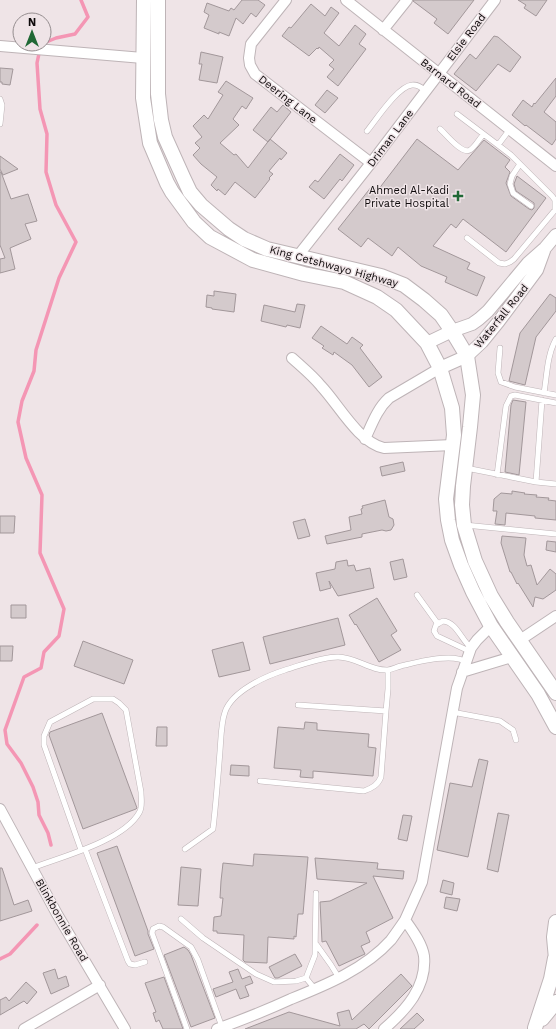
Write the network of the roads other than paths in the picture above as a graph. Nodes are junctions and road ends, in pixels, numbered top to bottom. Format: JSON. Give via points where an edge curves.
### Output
{"nodes":[{"id":1,"x":144,"y":0,"type":"edge"},
{"id":2,"x":158,"y":0,"type":"edge"},
{"id":3,"x":286,"y":0,"type":"edge"},
{"id":4,"x":346,"y":0,"type":"edge"},
{"id":5,"x":407,"y":0,"type":"edge"},
{"id":6,"x":495,"y":0,"type":"edge"},
{"id":7,"x":383,"y":30,"type":"junction"},
{"id":8,"x":0,"y":46,"type":"edge"},
{"id":9,"x":142,"y":58,"type":"junction"},
{"id":10,"x":438,"y":74,"type":"junction"},
{"id":11,"x":426,"y":91,"type":"junction"},
{"id":12,"x":0,"y":99,"type":"edge"},
{"id":13,"x":457,"y":114,"type":"dead end"},
{"id":14,"x":0,"y":124,"type":"edge"},
{"id":15,"x":440,"y":129,"type":"dead end"},
{"id":16,"x":510,"y":129,"type":"junction"},
{"id":17,"x":367,"y":131,"type":"dead end"},
{"id":18,"x":483,"y":135,"type":"junction"},
{"id":19,"x":498,"y":145,"type":"junction"},
{"id":20,"x":371,"y":163,"type":"junction"},
{"id":21,"x":520,"y":164,"type":"junction"},
{"id":22,"x":556,"y":166,"type":"edge"},
{"id":23,"x":531,"y":206,"type":"dead end"},
{"id":24,"x":556,"y":235,"type":"edge"},
{"id":25,"x":467,"y":238,"type":"dead end"},
{"id":26,"x":545,"y":248,"type":"junction"},
{"id":27,"x":297,"y":257,"type":"junction"},
{"id":28,"x":452,"y":331,"type":"junction"},
{"id":29,"x":556,"y":339,"type":"edge"},
{"id":30,"x":427,"y":343,"type":"junction"},
{"id":31,"x":500,"y":348,"type":"dead end"},
{"id":32,"x":467,"y":356,"type":"junction"},
{"id":33,"x":292,"y":358,"type":"dead end"},
{"id":34,"x":440,"y":368,"type":"junction"},
{"id":35,"x":544,"y":393,"type":"junction"},
{"id":36,"x":556,"y":395,"type":"edge"},
{"id":37,"x":542,"y":400,"type":"junction"},
{"id":38,"x":556,"y":403,"type":"edge"},
{"id":39,"x":365,"y":439,"type":"junction"},
{"id":40,"x":453,"y":445,"type":"junction"},
{"id":41,"x":465,"y":468,"type":"junction"},
{"id":42,"x":498,"y":475,"type":"junction"},
{"id":43,"x":536,"y":482,"type":"junction"},
{"id":44,"x":556,"y":484,"type":"edge"},
{"id":45,"x":464,"y":525,"type":"junction"},
{"id":46,"x":556,"y":534,"type":"edge"},
{"id":47,"x":417,"y":595,"type":"dead end"},
{"id":48,"x":556,"y":616,"type":"edge"},
{"id":49,"x":438,"y":624,"type":"junction"},
{"id":50,"x":491,"y":626,"type":"junction"},
{"id":51,"x":520,"y":640,"type":"junction"},
{"id":52,"x":469,"y":653,"type":"junction"},
{"id":53,"x":512,"y":657,"type":"junction"},
{"id":54,"x":474,"y":668,"type":"junction"},
{"id":55,"x":388,"y":670,"type":"junction"},
{"id":56,"x":462,"y":672,"type":"junction"},
{"id":57,"x":556,"y":693,"type":"edge"},
{"id":58,"x":298,"y":705,"type":"dead end"},
{"id":59,"x":386,"y":711,"type":"junction"},
{"id":60,"x":452,"y":712,"type":"junction"},
{"id":61,"x":556,"y":727,"type":"edge"},
{"id":62,"x":516,"y":740,"type":"dead end"},
{"id":63,"x":260,"y":781,"type":"dead end"},
{"id":64,"x":0,"y":809,"type":"edge"},
{"id":65,"x":4,"y":829,"type":"edge"},
{"id":66,"x":83,"y":849,"type":"junction"},
{"id":67,"x":185,"y":849,"type":"dead end"},
{"id":68,"x":32,"y":868,"type":"junction"},
{"id":69,"x":316,"y":893,"type":"dead end"},
{"id":70,"x":181,"y":919,"type":"dead end"},
{"id":71,"x":406,"y":920,"type":"junction"},
{"id":72,"x":556,"y":922,"type":"edge"},
{"id":73,"x":316,"y":944,"type":"junction"},
{"id":74,"x":556,"y":959,"type":"edge"},
{"id":75,"x":145,"y":962,"type":"dead end"},
{"id":76,"x":306,"y":978,"type":"junction"},
{"id":77,"x":339,"y":978,"type":"junction"},
{"id":78,"x":100,"y":985,"type":"junction"},
{"id":79,"x":315,"y":989,"type":"junction"},
{"id":80,"x":556,"y":1002,"type":"edge"},
{"id":81,"x":219,"y":1028,"type":"edge"},
{"id":82,"x":24,"y":1029,"type":"edge"},
{"id":83,"x":125,"y":1029,"type":"edge"},
{"id":84,"x":186,"y":1029,"type":"edge"},
{"id":85,"x":384,"y":1029,"type":"edge"},
{"id":86,"x":535,"y":1029,"type":"edge"}],
"edges":[{"from":1,"to":9,"type":"main road","name":"King Cetshwayo Highway"},
{"from":2,"to":27,"type":"main road","name":"King Cetshwayo Highway","via":[[160,113],[165,137],[190,192],[201,205],[244,239],[267,249]]},
{"from":3,"to":20,"type":"street","name":"Deering Lane","via":[[251,44],[250,65],[255,74]]},
{"from":4,"to":7,"type":"street","name":"Barnard Road"},
{"from":5,"to":7,"type":"street"},
{"from":6,"to":10,"type":"street","name":"Elsie Road"},
{"from":7,"to":10,"type":"street","name":"Barnard Road"},
{"from":8,"to":9,"type":"street"},
{"from":9,"to":30,"type":"main road","name":"King Cetshwayo Highway","via":[[143,98],[150,143],[172,192],[194,222],[210,237],[253,260],[344,282],[376,297],[396,310]]},
{"from":10,"to":11,"type":"street","name":"Driman Lane"},
{"from":10,"to":16,"type":"street","name":"Barnard Road"},
{"from":11,"to":17,"type":"lane","via":[[418,85],[403,88]]},
{"from":11,"to":20,"type":"street","name":"Driman Lane"},
{"from":12,"to":14,"type":"lane"},
{"from":13,"to":18,"type":"lane"},
{"from":15,"to":18,"type":"lane","via":[[465,151],[470,150]]},
{"from":16,"to":19,"type":"lane"},
{"from":16,"to":22,"type":"street","name":"Barnard Road"},
{"from":18,"to":19,"type":"lane"},
{"from":19,"to":21,"type":"lane"},
{"from":20,"to":27,"type":"street","name":"Driman Lane"},
{"from":21,"to":23,"type":"lane","via":[[510,184],[513,193]]},
{"from":21,"to":25,"type":"lane","via":[[555,200],[555,210],[524,248],[505,264],[499,263]]},
{"from":24,"to":26,"type":"street","name":"Waterfall Road"},
{"from":26,"to":28,"type":"street","name":"Waterfall Road","via":[[528,263],[488,311],[472,324]]},
{"from":26,"to":32,"type":"street","name":"Waterfall Road","via":[[537,270],[528,284],[491,332]]},
{"from":27,"to":28,"type":"main road","name":"King Cetshwayo Highway","via":[[381,276],[404,285],[441,315]]},
{"from":28,"to":30,"type":"street","name":"Waterfall Road"},
{"from":28,"to":32,"type":"main road","name":"King Cetshwayo Highway"},
{"from":29,"to":35,"type":"lane","via":[[549,359]]},
{"from":30,"to":34,"type":"main road","name":"King Cetshwayo Highway"},
{"from":31,"to":35,"type":"lane","via":[[498,373],[501,382]]},
{"from":32,"to":34,"type":"street","name":"Waterfall Road"},
{"from":32,"to":41,"type":"main road","name":"King Cetshwayo Highway","via":[[473,395]]},
{"from":33,"to":39,"type":"street","via":[[321,386]]},
{"from":34,"to":39,"type":"street","via":[[383,403]]},
{"from":34,"to":40,"type":"main road","name":"King Cetshwayo Highway","via":[[452,408]]},
{"from":35,"to":36,"type":"lane"},
{"from":37,"to":38,"type":"lane"},
{"from":37,"to":42,"type":"lane","via":[[515,395],[508,400]]},
{"from":37,"to":43,"type":"lane"},
{"from":39,"to":40,"type":"street","via":[[384,448]]},
{"from":40,"to":50,"type":"main road","name":"King Cetshwayo Highway","via":[[446,499],[452,540],[473,592]]},
{"from":41,"to":42,"type":"lane"},
{"from":41,"to":45,"type":"main road","name":"King Cetshwayo Highway","via":[[462,505]]},
{"from":42,"to":43,"type":"lane"},
{"from":43,"to":44,"type":"lane"},
{"from":45,"to":46,"type":"lane"},
{"from":45,"to":51,"type":"main road","name":"King Cetshwayo Highway","via":[[475,561],[488,589]]},
{"from":47,"to":49,"type":"lane"},
{"from":48,"to":51,"type":"street"},
{"from":49,"to":52,"type":"lane","via":[[443,621],[451,623]]},
{"from":49,"to":52,"type":"lane","via":[[434,631],[438,636]]},
{"from":50,"to":52,"type":"street","via":[[476,640]]},
{"from":50,"to":53,"type":"main road","name":"King Cetshwayo Highway"},
{"from":51,"to":57,"type":"main road","name":"King Cetshwayo Highway"},
{"from":52,"to":54,"type":"lane"},
{"from":52,"to":55,"type":"lane"},
{"from":52,"to":56,"type":"street"},
{"from":53,"to":54,"type":"street"},
{"from":53,"to":61,"type":"main road","name":"King Cetshwayo Highway","via":[[538,694]]},
{"from":54,"to":56,"type":"street"},
{"from":55,"to":59,"type":"lane"},
{"from":55,"to":67,"type":"lane","via":[[346,658],[325,659],[269,675],[246,688],[225,712],[213,829]]},
{"from":56,"to":60,"type":"street"},
{"from":58,"to":59,"type":"lane"},
{"from":59,"to":63,"type":"lane","via":[[381,777],[371,789],[364,791]]},
{"from":60,"to":62,"type":"lane","via":[[500,721],[513,730]]},
{"from":60,"to":71,"type":"street","via":[[422,882]]},
{"from":64,"to":65,"type":"street","name":"Blinkbonnie Road"},
{"from":65,"to":68,"type":"street","name":"Blinkbonnie Road"},
{"from":66,"to":66,"type":"lane","via":[[124,829],[135,819],[142,804],[126,710],[113,699],[93,699],[57,717],[50,722],[44,736],[44,745]]},
{"from":66,"to":68,"type":"lane"},
{"from":66,"to":75,"type":"lane","via":[[128,961],[135,965]]},
{"from":68,"to":78,"type":"street","name":"Blinkbonnie Road"},
{"from":69,"to":73,"type":"lane"},
{"from":70,"to":76,"type":"lane","via":[[256,974],[274,982]]},
{"from":71,"to":77,"type":"street","via":[[390,940],[375,953]]},
{"from":71,"to":85,"type":"street","via":[[424,955],[423,975],[411,1001]]},
{"from":72,"to":74,"type":"main road"},
{"from":73,"to":76,"type":"lane","via":[[313,964]]},
{"from":73,"to":77,"type":"lane"},
{"from":74,"to":86,"type":"main road"},
{"from":76,"to":79,"type":"lane"},
{"from":77,"to":79,"type":"street"},
{"from":78,"to":82,"type":"street"},
{"from":78,"to":83,"type":"street","name":"Blinkbonnie Road"},
{"from":79,"to":81,"type":"street"},
{"from":80,"to":86,"type":"main road"},
{"from":81,"to":84,"type":"lane","via":[[198,960],[191,947],[163,927],[155,928],[152,933]]}]}
